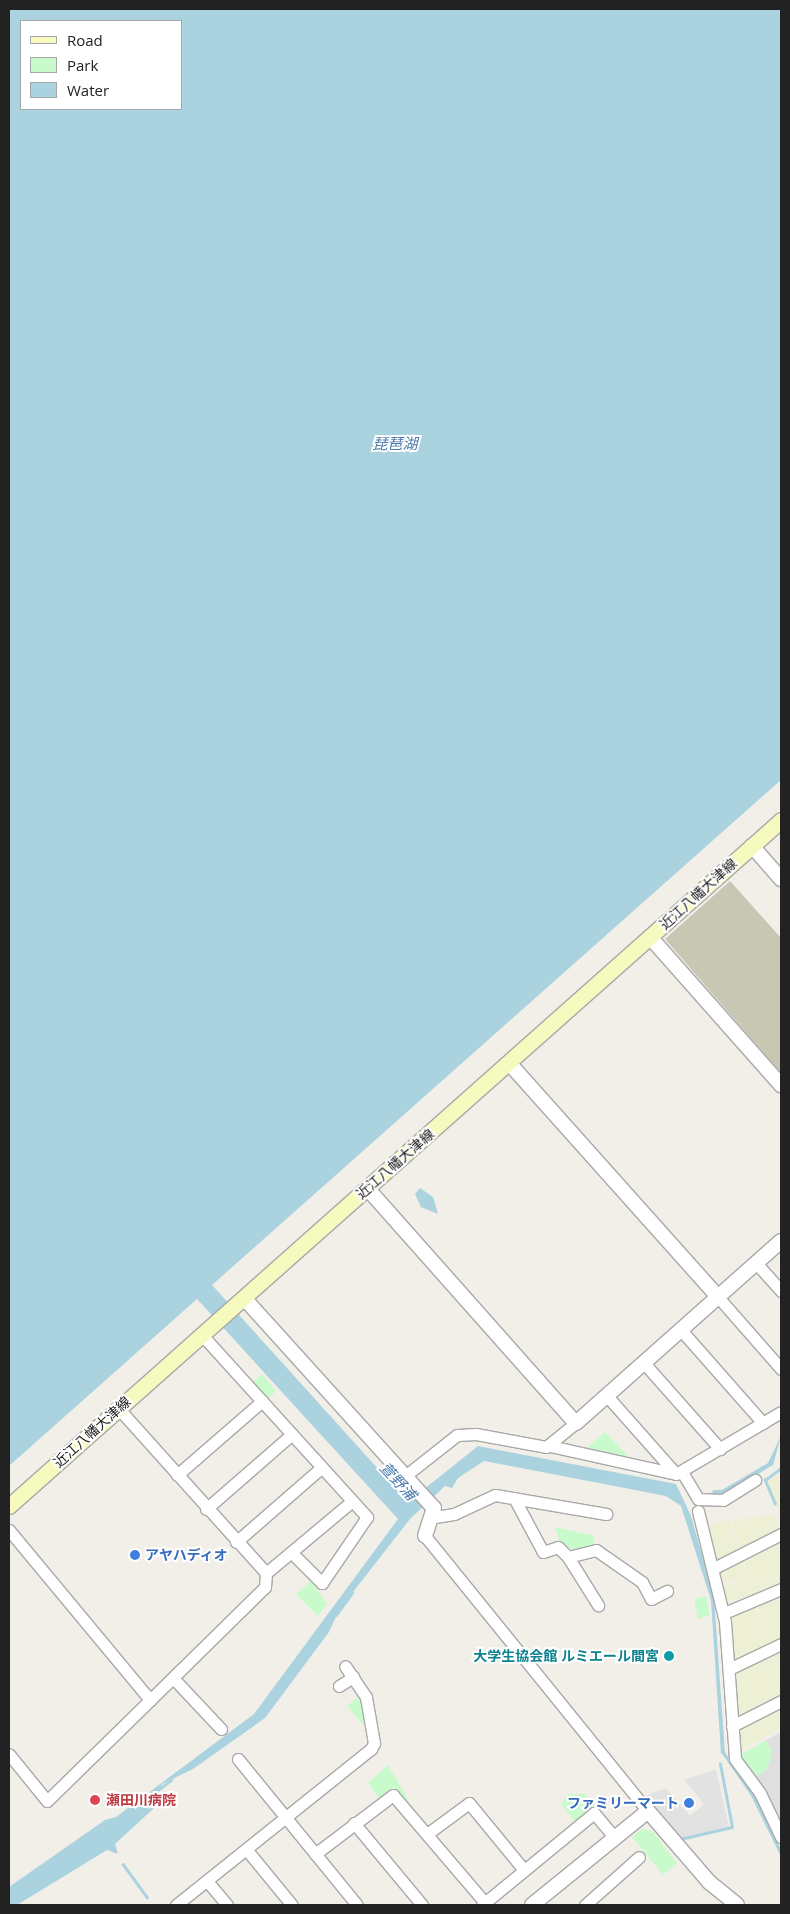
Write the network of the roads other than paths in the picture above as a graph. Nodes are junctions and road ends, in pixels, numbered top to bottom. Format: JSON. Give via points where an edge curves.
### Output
{"nodes":[{"id":1,"x":781,"y":820,"type":"edge"},
{"id":2,"x":752,"y":846,"type":"junction"},
{"id":3,"x":781,"y":879,"type":"edge"},
{"id":4,"x":650,"y":937,"type":"junction"},
{"id":5,"x":509,"y":1063,"type":"junction"},
{"id":6,"x":781,"y":1085,"type":"edge"},
{"id":7,"x":367,"y":1188,"type":"junction"},
{"id":8,"x":781,"y":1241,"type":"edge"},
{"id":9,"x":756,"y":1263,"type":"junction"},
{"id":10,"x":781,"y":1291,"type":"edge"},
{"id":11,"x":718,"y":1297,"type":"junction"},
{"id":12,"x":241,"y":1301,"type":"junction"},
{"id":13,"x":681,"y":1330,"type":"junction"},
{"id":14,"x":202,"y":1335,"type":"junction"},
{"id":15,"x":644,"y":1363,"type":"junction"},
{"id":16,"x":781,"y":1369,"type":"edge"},
{"id":17,"x":607,"y":1396,"type":"junction"},
{"id":18,"x":262,"y":1401,"type":"junction"},
{"id":19,"x":119,"y":1409,"type":"junction"},
{"id":20,"x":781,"y":1412,"type":"edge"},
{"id":21,"x":576,"y":1423,"type":"junction"},
{"id":22,"x":763,"y":1423,"type":"junction"},
{"id":23,"x":292,"y":1434,"type":"junction"},
{"id":24,"x":550,"y":1446,"type":"junction"},
{"id":25,"x":720,"y":1449,"type":"junction"},
{"id":26,"x":322,"y":1468,"type":"junction"},
{"id":27,"x":679,"y":1473,"type":"junction"},
{"id":28,"x":177,"y":1475,"type":"junction"},
{"id":29,"x":405,"y":1476,"type":"junction"},
{"id":30,"x":755,"y":1480,"type":"dead end"},
{"id":31,"x":514,"y":1498,"type":"junction"},
{"id":32,"x":352,"y":1500,"type":"junction"},
{"id":33,"x":9,"y":1506,"type":"edge"},
{"id":34,"x":206,"y":1508,"type":"junction"},
{"id":35,"x":432,"y":1510,"type":"junction"},
{"id":36,"x":698,"y":1511,"type":"dead end"},
{"id":37,"x":606,"y":1514,"type":"dead end"},
{"id":38,"x":9,"y":1530,"type":"edge"},
{"id":39,"x":781,"y":1534,"type":"edge"},
{"id":40,"x":425,"y":1536,"type":"joint"},
{"id":41,"x":236,"y":1542,"type":"junction"},
{"id":42,"x":292,"y":1553,"type":"junction"},
{"id":43,"x":568,"y":1557,"type":"junction"},
{"id":44,"x":714,"y":1568,"type":"junction"},
{"id":45,"x":266,"y":1573,"type":"junction"},
{"id":46,"x":781,"y":1589,"type":"edge"},
{"id":47,"x":667,"y":1591,"type":"dead end"},
{"id":48,"x":598,"y":1605,"type":"dead end"},
{"id":49,"x":724,"y":1613,"type":"junction"},
{"id":50,"x":781,"y":1644,"type":"edge"},
{"id":51,"x":345,"y":1666,"type":"dead end"},
{"id":52,"x":729,"y":1670,"type":"junction"},
{"id":53,"x":353,"y":1677,"type":"junction"},
{"id":54,"x":173,"y":1678,"type":"junction"},
{"id":55,"x":339,"y":1686,"type":"dead end"},
{"id":56,"x":150,"y":1700,"type":"junction"},
{"id":57,"x":781,"y":1702,"type":"edge"},
{"id":58,"x":732,"y":1726,"type":"junction"},
{"id":59,"x":221,"y":1729,"type":"dead end"},
{"id":60,"x":9,"y":1754,"type":"edge"},
{"id":61,"x":238,"y":1759,"type":"dead end"},
{"id":62,"x":648,"y":1811,"type":"junction"},
{"id":63,"x":285,"y":1817,"type":"junction"},
{"id":64,"x":354,"y":1823,"type":"junction"},
{"id":65,"x":427,"y":1834,"type":"junction"},
{"id":66,"x":781,"y":1837,"type":"edge"},
{"id":67,"x":615,"y":1838,"type":"junction"},
{"id":68,"x":246,"y":1849,"type":"junction"},
{"id":69,"x":315,"y":1854,"type":"junction"},
{"id":70,"x":639,"y":1858,"type":"dead end"},
{"id":71,"x":524,"y":1870,"type":"junction"},
{"id":72,"x":206,"y":1881,"type":"junction"},
{"id":73,"x":485,"y":1904,"type":"edge"},
{"id":74,"x":176,"y":1905,"type":"edge"},
{"id":75,"x":226,"y":1905,"type":"edge"},
{"id":76,"x":292,"y":1905,"type":"edge"},
{"id":77,"x":357,"y":1905,"type":"edge"},
{"id":78,"x":422,"y":1905,"type":"edge"},
{"id":79,"x":532,"y":1905,"type":"edge"},
{"id":80,"x":585,"y":1905,"type":"edge"},
{"id":81,"x":737,"y":1905,"type":"edge"}],
"edges":[{"from":1,"to":2,"type":"main road","name":"近江八幡大津線"},
{"from":2,"to":3,"type":"street"},
{"from":2,"to":4,"type":"main road","name":"近江八幡大津線"},
{"from":4,"to":5,"type":"main road","name":"近江八幡大津線"},
{"from":4,"to":6,"type":"street"},
{"from":5,"to":7,"type":"main road","name":"近江八幡大津線"},
{"from":5,"to":11,"type":"street"},
{"from":7,"to":12,"type":"main road","name":"近江八幡大津線"},
{"from":7,"to":21,"type":"street"},
{"from":8,"to":9,"type":"street"},
{"from":9,"to":10,"type":"street"},
{"from":9,"to":11,"type":"street"},
{"from":11,"to":13,"type":"street"},
{"from":11,"to":16,"type":"street"},
{"from":12,"to":14,"type":"main road","name":"近江八幡大津線"},
{"from":12,"to":29,"type":"street"},
{"from":13,"to":15,"type":"street"},
{"from":13,"to":22,"type":"street"},
{"from":14,"to":18,"type":"street"},
{"from":14,"to":19,"type":"main road","name":"近江八幡大津線"},
{"from":15,"to":17,"type":"street"},
{"from":15,"to":25,"type":"street"},
{"from":17,"to":21,"type":"street"},
{"from":17,"to":27,"type":"street"},
{"from":18,"to":23,"type":"street"},
{"from":18,"to":28,"type":"street"},
{"from":19,"to":28,"type":"street"},
{"from":19,"to":33,"type":"main road","name":"近江八幡大津線"},
{"from":20,"to":22,"type":"street"},
{"from":21,"to":24,"type":"street"},
{"from":22,"to":25,"type":"street"},
{"from":23,"to":26,"type":"street"},
{"from":23,"to":34,"type":"street"},
{"from":24,"to":27,"type":"street"},
{"from":24,"to":29,"type":"street","via":[[466,1433],[447,1439]]},
{"from":25,"to":27,"type":"street"},
{"from":26,"to":32,"type":"street"},
{"from":26,"to":41,"type":"street"},
{"from":27,"to":30,"type":"street","via":[[698,1498],[723,1500]]},
{"from":28,"to":34,"type":"street"},
{"from":29,"to":35,"type":"street"},
{"from":31,"to":35,"type":"street","via":[[495,1495],[454,1514]]},
{"from":31,"to":37,"type":"street"},
{"from":31,"to":43,"type":"street","via":[[543,1552],[558,1547]]},
{"from":32,"to":42,"type":"street"},
{"from":32,"to":42,"type":"street","via":[[367,1517],[366,1524],[327,1580],[316,1580]]},
{"from":34,"to":41,"type":"street"},
{"from":35,"to":40,"type":"street"},
{"from":36,"to":44,"type":"street"},
{"from":38,"to":56,"type":"street"},
{"from":39,"to":44,"type":"street"},
{"from":40,"to":62,"type":"street"},
{"from":41,"to":45,"type":"street"},
{"from":42,"to":45,"type":"street"},
{"from":43,"to":47,"type":"street","via":[[596,1550],[642,1582],[651,1598]]},
{"from":43,"to":48,"type":"street"},
{"from":44,"to":49,"type":"street"},
{"from":45,"to":54,"type":"street","via":[[265,1587]]},
{"from":46,"to":49,"type":"street"},
{"from":49,"to":52,"type":"street"},
{"from":50,"to":52,"type":"street"},
{"from":51,"to":53,"type":"street"},
{"from":52,"to":58,"type":"street"},
{"from":53,"to":55,"type":"street"},
{"from":53,"to":63,"type":"street","via":[[366,1696],[374,1744],[292,1816]]},
{"from":54,"to":56,"type":"street"},
{"from":54,"to":59,"type":"street"},
{"from":56,"to":60,"type":"street","via":[[47,1801]]},
{"from":57,"to":58,"type":"street"},
{"from":58,"to":66,"type":"street","via":[[735,1760],[760,1793]]},
{"from":61,"to":63,"type":"street"},
{"from":62,"to":67,"type":"street"},
{"from":62,"to":81,"type":"street","via":[[693,1865]]},
{"from":63,"to":68,"type":"street"},
{"from":63,"to":69,"type":"street"},
{"from":64,"to":65,"type":"street","via":[[393,1795]]},
{"from":64,"to":69,"type":"street"},
{"from":64,"to":78,"type":"street"},
{"from":65,"to":71,"type":"street","via":[[469,1803]]},
{"from":65,"to":73,"type":"street"},
{"from":67,"to":71,"type":"street","via":[[594,1813]]},
{"from":67,"to":79,"type":"street"},
{"from":68,"to":72,"type":"street"},
{"from":68,"to":76,"type":"street"},
{"from":69,"to":77,"type":"street"},
{"from":70,"to":80,"type":"street"},
{"from":71,"to":73,"type":"street"},
{"from":72,"to":74,"type":"street"},
{"from":72,"to":75,"type":"street"}]}
